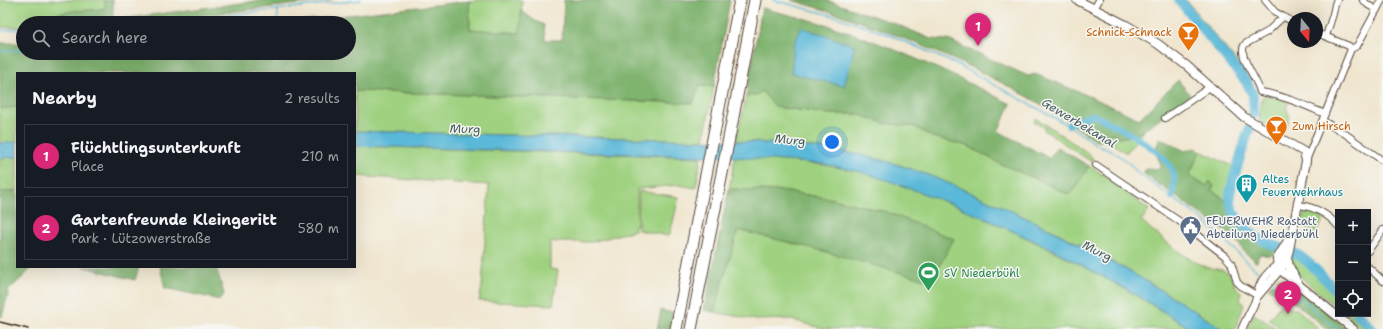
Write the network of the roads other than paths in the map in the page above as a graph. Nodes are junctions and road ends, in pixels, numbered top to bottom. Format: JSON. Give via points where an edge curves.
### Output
{"nodes":[{"id":1,"x":740,"y":0,"type":"edge"},
{"id":2,"x":755,"y":0,"type":"edge"},
{"id":3,"x":1076,"y":0,"type":"edge"},
{"id":4,"x":1099,"y":0,"type":"edge"},
{"id":5,"x":1265,"y":0,"type":"edge"},
{"id":6,"x":1337,"y":0,"type":"edge"},
{"id":7,"x":1363,"y":0,"type":"edge"},
{"id":8,"x":1382,"y":0,"type":"edge"},
{"id":9,"x":1094,"y":9,"type":"junction"},
{"id":10,"x":1377,"y":10,"type":"junction"},
{"id":11,"x":1283,"y":17,"type":"junction"},
{"id":12,"x":1287,"y":19,"type":"edge"},
{"id":13,"x":1323,"y":35,"type":"edge"},
{"id":14,"x":1326,"y":36,"type":"junction"},
{"id":15,"x":1352,"y":49,"type":"junction"},
{"id":16,"x":1210,"y":87,"type":"junction"},
{"id":17,"x":1326,"y":114,"type":"junction"},
{"id":18,"x":1165,"y":118,"type":"dead end"},
{"id":19,"x":1322,"y":121,"type":"junction"},
{"id":20,"x":1306,"y":161,"type":"junction"},
{"id":21,"x":1383,"y":161,"type":"edge"},
{"id":22,"x":1096,"y":165,"type":"dead end"},
{"id":23,"x":1298,"y":204,"type":"junction"},
{"id":24,"x":1335,"y":223,"type":"edge"},
{"id":25,"x":1383,"y":230,"type":"edge"},
{"id":26,"x":1371,"y":247,"type":"edge"},
{"id":27,"x":1285,"y":252,"type":"junction"},
{"id":28,"x":1278,"y":267,"type":"junction"},
{"id":29,"x":1371,"y":270,"type":"edge"},
{"id":30,"x":1383,"y":281,"type":"edge"},
{"id":31,"x":1265,"y":282,"type":"junction"},
{"id":32,"x":1298,"y":284,"type":"junction"},
{"id":33,"x":1258,"y":296,"type":"junction"},
{"id":34,"x":676,"y":329,"type":"edge"},
{"id":35,"x":691,"y":329,"type":"edge"},
{"id":36,"x":1242,"y":329,"type":"edge"},
{"id":37,"x":1353,"y":329,"type":"edge"}],
"edges":[{"from":1,"to":34,"type":"highway"},
{"from":2,"to":35,"type":"highway"},
{"from":3,"to":9,"type":"main road"},
{"from":4,"to":9,"type":"street"},
{"from":5,"to":11,"type":"street","via":[[1272,10]]},
{"from":6,"to":14,"type":"street"},
{"from":7,"to":10,"type":"street"},
{"from":8,"to":10,"type":"street"},
{"from":9,"to":16,"type":"main road","via":[[1158,44]]},
{"from":10,"to":15,"type":"street","via":[[1357,46]]},
{"from":11,"to":12,"type":"street"},
{"from":11,"to":17,"type":"street","via":[[1267,32],[1245,44],[1243,55],[1260,92]]},
{"from":13,"to":14,"type":"street"},
{"from":14,"to":15,"type":"street"},
{"from":15,"to":17,"type":"street"},
{"from":16,"to":18,"type":"street"},
{"from":16,"to":20,"type":"main road","via":[[1244,117],[1302,150],[1306,154]]},
{"from":17,"to":19,"type":"street"},
{"from":19,"to":20,"type":"street"},
{"from":19,"to":21,"type":"street","via":[[1344,133]]},
{"from":20,"to":23,"type":"main road"},
{"from":22,"to":33,"type":"street","via":[[1185,225],[1225,256],[1241,286]]},
{"from":23,"to":24,"type":"street","via":[[1324,212]]},
{"from":23,"to":27,"type":"main road","via":[[1293,232]]},
{"from":25,"to":26,"type":"street"},
{"from":27,"to":28,"type":"main road","via":[[1277,260]]},
{"from":27,"to":32,"type":"main road"},
{"from":28,"to":31,"type":"street","via":[[1274,278]]},
{"from":28,"to":31,"type":"street","via":[[1267,273]]},
{"from":28,"to":32,"type":"main road"},
{"from":29,"to":30,"type":"street"},
{"from":31,"to":33,"type":"street"},
{"from":32,"to":37,"type":"main road"},
{"from":33,"to":36,"type":"street"}]}
